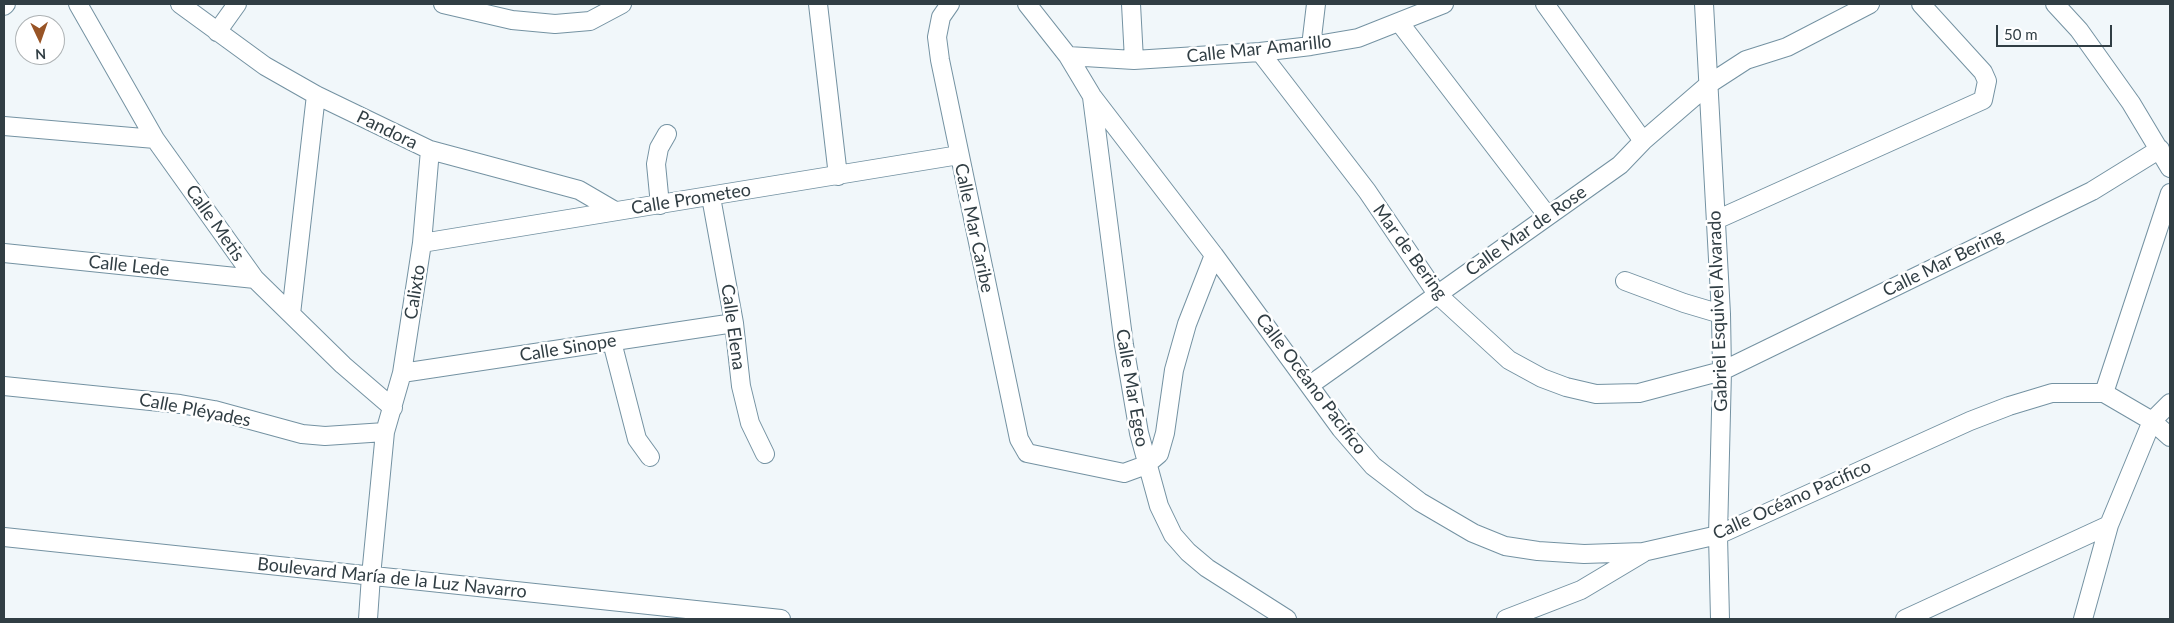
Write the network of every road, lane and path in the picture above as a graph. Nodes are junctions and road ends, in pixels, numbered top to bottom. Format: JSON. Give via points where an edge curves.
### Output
{"nodes":[{"id":1,"x":78,"y":4,"type":"edge"},
{"id":2,"x":180,"y":4,"type":"edge"},
{"id":3,"x":237,"y":4,"type":"edge"},
{"id":4,"x":443,"y":4,"type":"edge"},
{"id":5,"x":622,"y":4,"type":"edge"},
{"id":6,"x":818,"y":4,"type":"edge"},
{"id":7,"x":950,"y":4,"type":"edge"},
{"id":8,"x":1027,"y":4,"type":"edge"},
{"id":9,"x":1130,"y":4,"type":"edge"},
{"id":10,"x":1316,"y":4,"type":"edge"},
{"id":11,"x":1444,"y":4,"type":"edge"},
{"id":12,"x":1546,"y":4,"type":"edge"},
{"id":13,"x":1704,"y":4,"type":"edge"},
{"id":14,"x":1870,"y":4,"type":"edge"},
{"id":15,"x":1921,"y":4,"type":"edge"},
{"id":16,"x":2055,"y":4,"type":"edge"},
{"id":17,"x":1399,"y":22,"type":"junction"},
{"id":18,"x":216,"y":32,"type":"junction"},
{"id":19,"x":1311,"y":46,"type":"junction"},
{"id":20,"x":1260,"y":52,"type":"junction"},
{"id":21,"x":1068,"y":56,"type":"junction"},
{"id":22,"x":1134,"y":60,"type":"junction"},
{"id":23,"x":1709,"y":84,"type":"junction"},
{"id":24,"x":316,"y":95,"type":"junction"},
{"id":25,"x":1092,"y":96,"type":"junction"},
{"id":26,"x":4,"y":126,"type":"edge"},
{"id":27,"x":667,"y":134,"type":"dead end"},
{"id":28,"x":155,"y":139,"type":"junction"},
{"id":29,"x":1643,"y":141,"type":"junction"},
{"id":30,"x":2160,"y":149,"type":"junction"},
{"id":31,"x":430,"y":150,"type":"junction"},
{"id":32,"x":959,"y":155,"type":"junction"},
{"id":33,"x":2170,"y":168,"type":"edge"},
{"id":34,"x":838,"y":176,"type":"junction"},
{"id":35,"x":2170,"y":193,"type":"edge"},
{"id":36,"x":711,"y":197,"type":"junction"},
{"id":37,"x":660,"y":206,"type":"junction"},
{"id":38,"x":614,"y":211,"type":"junction"},
{"id":39,"x":1547,"y":215,"type":"junction"},
{"id":40,"x":1716,"y":220,"type":"junction"},
{"id":41,"x":422,"y":242,"type":"junction"},
{"id":42,"x":4,"y":253,"type":"edge"},
{"id":43,"x":1214,"y":255,"type":"junction"},
{"id":44,"x":255,"y":279,"type":"junction"},
{"id":45,"x":1625,"y":281,"type":"dead end"},
{"id":46,"x":1437,"y":294,"type":"junction"},
{"id":47,"x":291,"y":314,"type":"junction"},
{"id":48,"x":1721,"y":314,"type":"junction"},
{"id":49,"x":734,"y":323,"type":"junction"},
{"id":50,"x":612,"y":342,"type":"junction"},
{"id":51,"x":1722,"y":371,"type":"junction"},
{"id":52,"x":402,"y":373,"type":"junction"},
{"id":53,"x":1310,"y":385,"type":"junction"},
{"id":54,"x":4,"y":386,"type":"edge"},
{"id":55,"x":2104,"y":393,"type":"junction"},
{"id":56,"x":2170,"y":403,"type":"edge"},
{"id":57,"x":393,"y":408,"type":"junction"},
{"id":58,"x":2152,"y":421,"type":"junction"},
{"id":59,"x":386,"y":432,"type":"junction"},
{"id":60,"x":2170,"y":437,"type":"edge"},
{"id":61,"x":765,"y":454,"type":"dead end"},
{"id":62,"x":650,"y":457,"type":"dead end"},
{"id":63,"x":1146,"y":465,"type":"junction"},
{"id":64,"x":2110,"y":525,"type":"junction"},
{"id":65,"x":1718,"y":535,"type":"junction"},
{"id":66,"x":4,"y":537,"type":"edge"},
{"id":67,"x":1643,"y":552,"type":"junction"},
{"id":68,"x":370,"y":576,"type":"junction"},
{"id":69,"x":368,"y":619,"type":"edge"},
{"id":70,"x":781,"y":619,"type":"edge"},
{"id":71,"x":1287,"y":619,"type":"edge"},
{"id":72,"x":1506,"y":619,"type":"edge"},
{"id":73,"x":1720,"y":619,"type":"edge"},
{"id":74,"x":1905,"y":619,"type":"edge"},
{"id":75,"x":2083,"y":619,"type":"edge"}],
"edges":[{"from":1,"to":28,"type":"street","name":"Calle Metis"},
{"from":2,"to":18,"type":"street","name":"Pandora"},
{"from":3,"to":18,"type":"street"},
{"from":4,"to":5,"type":"street","via":[[512,20],[555,24],[590,21]]},
{"from":6,"to":34,"type":"street"},
{"from":7,"to":32,"type":"street","name":"Calle Mar Caribe","via":[[941,17],[937,37]]},
{"from":8,"to":21,"type":"street","name":"Calle Océano Pacifico"},
{"from":9,"to":22,"type":"street"},
{"from":10,"to":19,"type":"street"},
{"from":11,"to":17,"type":"street","name":"Calle Mar Amarillo"},
{"from":12,"to":29,"type":"street"},
{"from":13,"to":23,"type":"street","name":"Gabriel Esquivel Alvarado"},
{"from":14,"to":23,"type":"street","name":"Calle Mar de Rose","via":[[1787,47],[1746,60]]},
{"from":15,"to":40,"type":"street","via":[[1983,72],[1987,81],[1983,100]]},
{"from":16,"to":30,"type":"street","via":[[2079,30]]},
{"from":17,"to":19,"type":"street","name":"Calle Mar Amarillo","via":[[1358,38]]},
{"from":17,"to":39,"type":"street"},
{"from":18,"to":24,"type":"street","name":"Pandora","via":[[265,66]]},
{"from":19,"to":20,"type":"street","name":"Calle Mar Amarillo"},
{"from":20,"to":22,"type":"street","name":"Calle Mar Amarillo"},
{"from":20,"to":46,"type":"street","name":"Mar de Bering","via":[[1367,192]]},
{"from":21,"to":22,"type":"street","name":"Calle Mar Amarillo"},
{"from":21,"to":25,"type":"street","name":"Calle Océano Pacifico"},
{"from":23,"to":29,"type":"street","name":"Calle Mar de Rose"},
{"from":23,"to":40,"type":"street","name":"Gabriel Esquivel Alvarado"},
{"from":24,"to":31,"type":"street","name":"Pandora"},
{"from":24,"to":47,"type":"street"},
{"from":25,"to":43,"type":"street","name":"Calle Océano Pacifico"},
{"from":25,"to":63,"type":"street","name":"Calle Mar Egeo","via":[[1124,344]]},
{"from":26,"to":28,"type":"street"},
{"from":27,"to":37,"type":"street","via":[[659,148],[656,164]]},
{"from":28,"to":44,"type":"street","name":"Calle Metis"},
{"from":29,"to":39,"type":"street","name":"Calle Mar de Rose","via":[[1620,165]]},
{"from":30,"to":33,"type":"street"},
{"from":30,"to":51,"type":"street","name":"Calle Mar Bering","via":[[2092,191]]},
{"from":31,"to":38,"type":"street","name":"Pandora","via":[[579,190]]},
{"from":31,"to":41,"type":"street","name":"Calixto"},
{"from":32,"to":34,"type":"street","name":"Calle Prometeo"},
{"from":32,"to":63,"type":"street","name":"Calle Mar Caribe","via":[[1019,439],[1027,454],[1124,472]]},
{"from":34,"to":36,"type":"street","name":"Calle Prometeo"},
{"from":35,"to":55,"type":"street"},
{"from":36,"to":37,"type":"street","name":"Calle Prometeo"},
{"from":36,"to":49,"type":"street","name":"Calle Elena"},
{"from":37,"to":38,"type":"street","name":"Calle Prometeo"},
{"from":38,"to":41,"type":"street","name":"Calle Prometeo"},
{"from":39,"to":46,"type":"street","name":"Calle Mar de Rose"},
{"from":40,"to":48,"type":"street","name":"Gabriel Esquivel Alvarado"},
{"from":41,"to":52,"type":"street","name":"Calixto"},
{"from":42,"to":44,"type":"street","name":"Calle Lede"},
{"from":43,"to":53,"type":"street","name":"Calle Océano Pacifico"},
{"from":43,"to":63,"type":"street","via":[[1187,324],[1174,370],[1159,454]]},
{"from":44,"to":47,"type":"street","name":"Calle Metis"},
{"from":45,"to":48,"type":"street"},
{"from":46,"to":51,"type":"street","name":"Mar de Bering","via":[[1508,360],[1566,387],[1596,394],[1639,393]]},
{"from":46,"to":53,"type":"street","name":"Calle Mar de Rose"},
{"from":47,"to":57,"type":"street","name":"Calle Metis"},
{"from":48,"to":51,"type":"street","name":"Gabriel Esquivel Alvarado"},
{"from":49,"to":50,"type":"street","name":"Calle Sinope"},
{"from":49,"to":61,"type":"street","name":"Calle Elena","via":[[741,386],[750,423]]},
{"from":50,"to":52,"type":"street","name":"Calle Sinope"},
{"from":50,"to":62,"type":"street","via":[[636,439]]},
{"from":51,"to":65,"type":"street","name":"Gabriel Esquivel Alvarado"},
{"from":52,"to":57,"type":"street","name":"Calixto"},
{"from":53,"to":67,"type":"street","name":"Calle Océano Pacifico","via":[[1341,429],[1373,466],[1420,502],[1473,533],[1505,546],[1538,551],[1584,554]]},
{"from":54,"to":59,"type":"street","name":"Calle Pléyades","via":[[180,404],[302,434],[325,436]]},
{"from":55,"to":58,"type":"street","name":"Calle Océano Pacifico"},
{"from":55,"to":65,"type":"street","name":"Calle Océano Pacifico","via":[[2052,392],[2009,406]]},
{"from":56,"to":58,"type":"street"},
{"from":57,"to":59,"type":"street","name":"Calixto"},
{"from":58,"to":60,"type":"street","name":"Calle Océano Pacifico"},
{"from":58,"to":64,"type":"street"},
{"from":59,"to":68,"type":"street","name":"Calixto"},
{"from":63,"to":71,"type":"street","name":"Calle Mar Egeo","via":[[1173,536],[1207,568]]},
{"from":64,"to":74,"type":"street"},
{"from":64,"to":75,"type":"street"},
{"from":65,"to":67,"type":"street","name":"Calle Océano Pacifico"},
{"from":65,"to":73,"type":"street","name":"Gabriel Esquivel Alvarado"},
{"from":66,"to":68,"type":"street","name":"Boulevard María de la Luz Navarro"},
{"from":67,"to":72,"type":"street","via":[[1580,590]]},
{"from":68,"to":69,"type":"street","name":"Calixto"},
{"from":68,"to":70,"type":"street","name":"Boulevard María de la Luz Navarro"}]}
